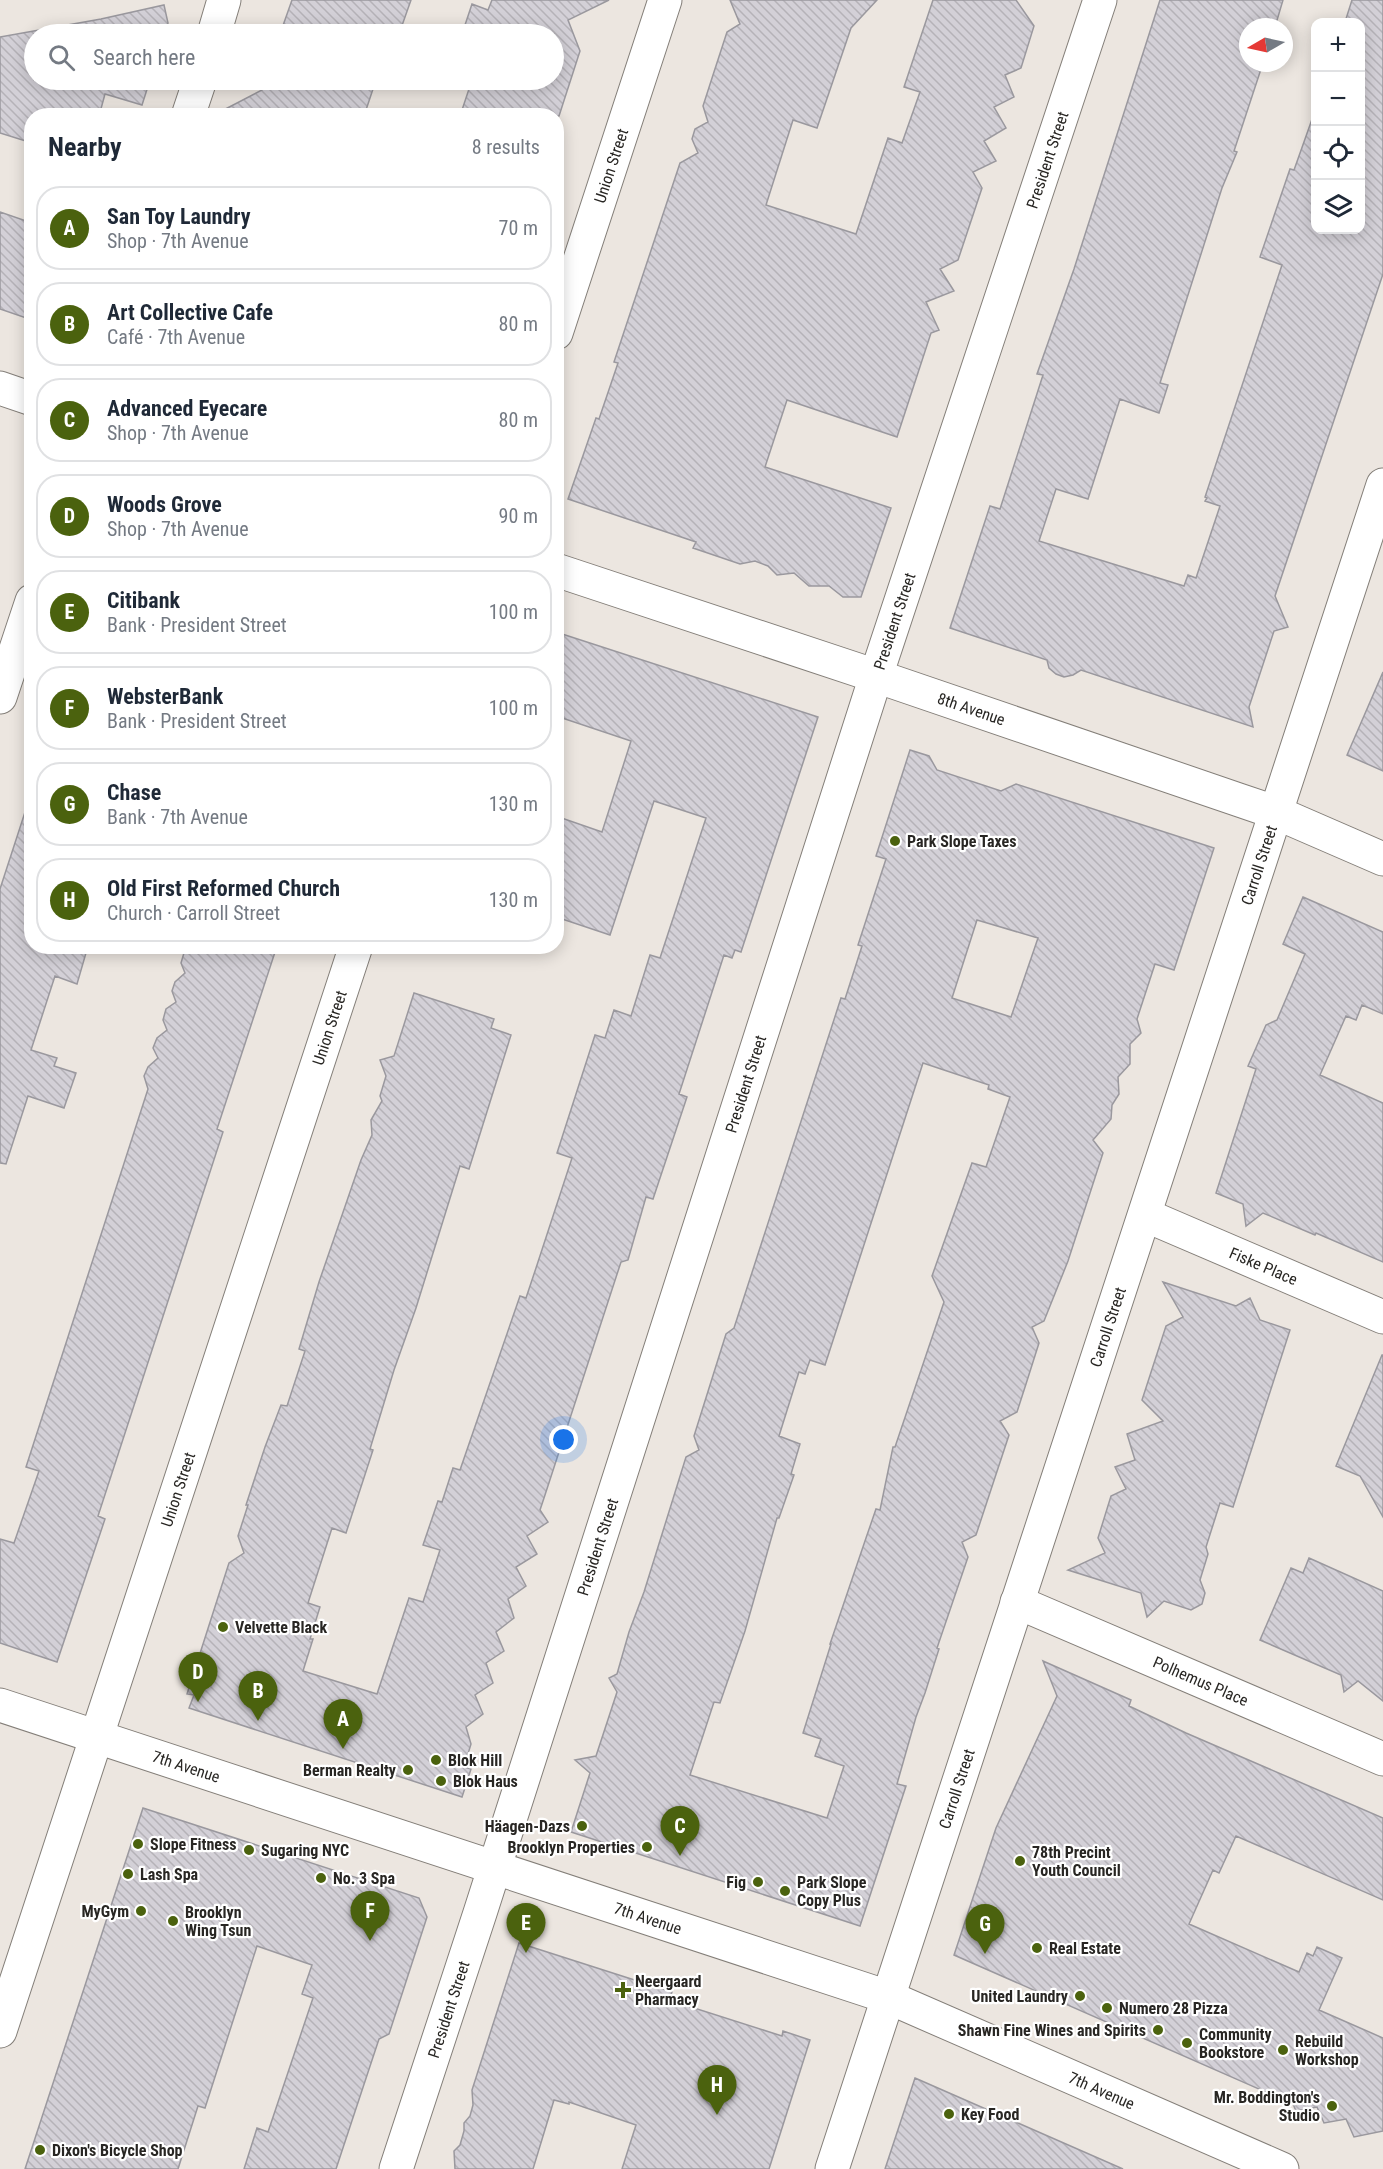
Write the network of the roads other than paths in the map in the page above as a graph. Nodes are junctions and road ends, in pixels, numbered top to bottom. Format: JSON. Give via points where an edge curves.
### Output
{"nodes":[{"id":1,"x":224,"y":0,"type":"edge"},
{"id":2,"x":665,"y":0,"type":"edge"},
{"id":3,"x":1100,"y":0,"type":"edge"},
{"id":4,"x":217,"y":24,"type":"edge"},
{"id":5,"x":197,"y":90,"type":"edge"},
{"id":6,"x":191,"y":108,"type":"edge"},
{"id":7,"x":564,"y":309,"type":"edge"},
{"id":8,"x":0,"y":388,"type":"edge"},
{"id":9,"x":24,"y":396,"type":"edge"},
{"id":10,"x":1383,"y":485,"type":"edge"},
{"id":11,"x":564,"y":573,"type":"edge"},
{"id":12,"x":24,"y":625,"type":"edge"},
{"id":13,"x":876,"y":676,"type":"junction"},
{"id":14,"x":0,"y":697,"type":"edge"},
{"id":15,"x":1277,"y":813,"type":"junction"},
{"id":16,"x":1383,"y":859,"type":"edge"},
{"id":17,"x":353,"y":954,"type":"edge"},
{"id":18,"x":1145,"y":1215,"type":"junction"},
{"id":19,"x":1383,"y":1317,"type":"edge"},
{"id":20,"x":1017,"y":1602,"type":"junction"},
{"id":21,"x":0,"y":1705,"type":"edge"},
{"id":22,"x":96,"y":1738,"type":"junction"},
{"id":23,"x":1383,"y":1759,"type":"edge"},
{"id":24,"x":494,"y":1867,"type":"junction"},
{"id":25,"x":888,"y":1997,"type":"junction"},
{"id":26,"x":0,"y":2031,"type":"edge"},
{"id":27,"x":396,"y":2169,"type":"edge"},
{"id":28,"x":832,"y":2169,"type":"edge"},
{"id":29,"x":1282,"y":2169,"type":"edge"}],
"edges":[{"from":1,"to":4,"type":"street"},
{"from":2,"to":7,"type":"street","name":"Union Street"},
{"from":3,"to":13,"type":"street","name":"President Street"},
{"from":5,"to":6,"type":"street"},
{"from":8,"to":9,"type":"street"},
{"from":10,"to":15,"type":"street","name":"Carroll Street"},
{"from":11,"to":13,"type":"street","name":"8th Avenue"},
{"from":12,"to":14,"type":"street"},
{"from":13,"to":15,"type":"street","name":"8th Avenue"},
{"from":13,"to":24,"type":"street","name":"President Street"},
{"from":15,"to":16,"type":"street","name":"8th Avenue"},
{"from":15,"to":18,"type":"street","name":"Carroll Street"},
{"from":17,"to":22,"type":"street","name":"Union Street"},
{"from":18,"to":19,"type":"street","name":"Fiske Place"},
{"from":18,"to":20,"type":"street","name":"Carroll Street"},
{"from":20,"to":23,"type":"street","name":"Polhemus Place"},
{"from":20,"to":25,"type":"street","name":"Carroll Street"},
{"from":21,"to":22,"type":"street","name":"7th Avenue"},
{"from":22,"to":24,"type":"street","name":"7th Avenue"},
{"from":22,"to":26,"type":"street","name":"Union Street"},
{"from":24,"to":25,"type":"street","name":"7th Avenue"},
{"from":24,"to":27,"type":"street","name":"President Street"},
{"from":25,"to":28,"type":"street","name":"Carroll Street"},
{"from":25,"to":29,"type":"street","name":"7th Avenue"}]}
